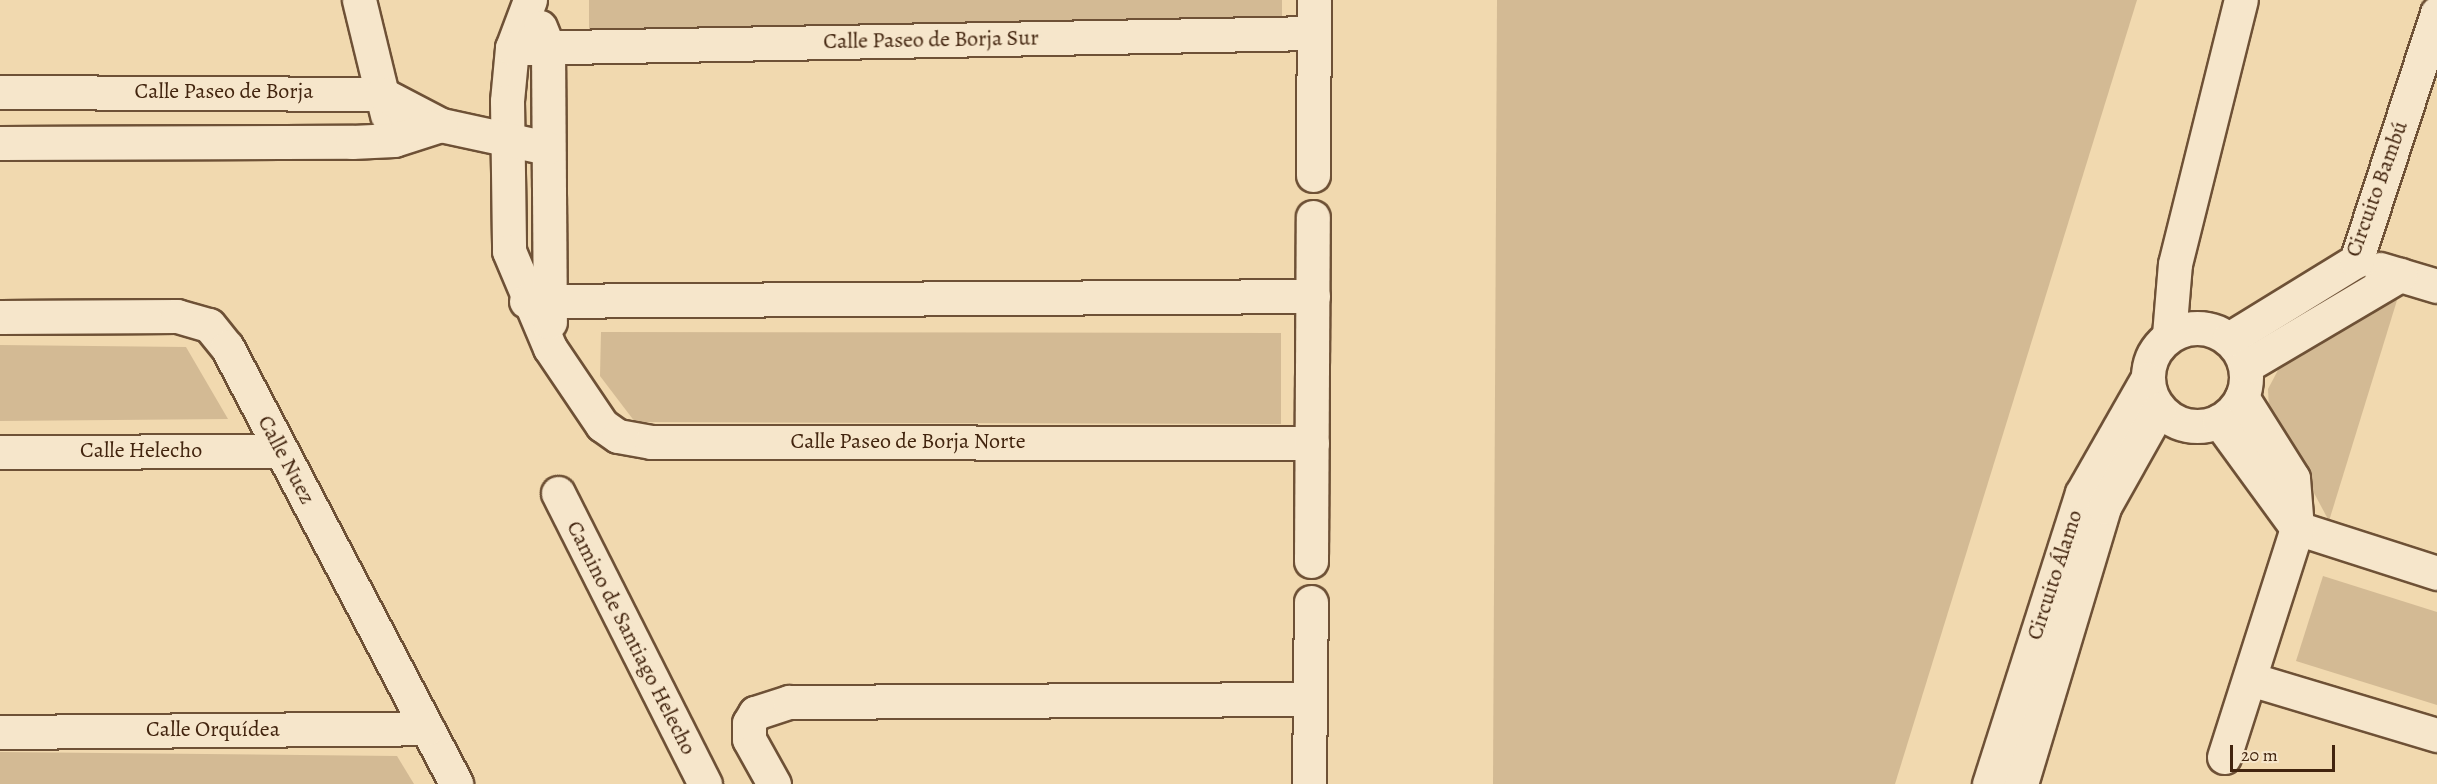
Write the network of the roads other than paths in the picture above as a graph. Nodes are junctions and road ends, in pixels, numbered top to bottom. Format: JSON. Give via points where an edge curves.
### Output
{"nodes":[{"id":1,"x":359,"y":0,"type":"edge"},
{"id":2,"x":1314,"y":0,"type":"edge"},
{"id":3,"x":2241,"y":0,"type":"edge"},
{"id":4,"x":530,"y":1,"type":"edge"},
{"id":5,"x":2437,"y":13,"type":"edge"},
{"id":6,"x":1314,"y":33,"type":"junction"},
{"id":7,"x":548,"y":47,"type":"junction"},
{"id":8,"x":512,"y":48,"type":"junction"},
{"id":9,"x":0,"y":92,"type":"edge"},
{"id":10,"x":382,"y":94,"type":"junction"},
{"id":11,"x":441,"y":125,"type":"junction"},
{"id":12,"x":394,"y":140,"type":"junction"},
{"id":13,"x":505,"y":140,"type":"junction"},
{"id":14,"x":0,"y":143,"type":"edge"},
{"id":15,"x":547,"y":148,"type":"junction"},
{"id":16,"x":1313,"y":175,"type":"dead end"},
{"id":17,"x":1313,"y":217,"type":"dead end"},
{"id":18,"x":2355,"y":261,"type":"junction"},
{"id":19,"x":2400,"y":275,"type":"junction"},
{"id":20,"x":2437,"y":286,"type":"edge"},
{"id":21,"x":1313,"y":296,"type":"junction"},
{"id":22,"x":538,"y":301,"type":"junction"},
{"id":23,"x":0,"y":317,"type":"edge"},
{"id":24,"x":2169,"y":335,"type":"junction"},
{"id":25,"x":2229,"y":339,"type":"junction"},
{"id":26,"x":2147,"y":379,"type":"junction"},
{"id":27,"x":2244,"y":382,"type":"junction"},
{"id":28,"x":2159,"y":409,"type":"junction"},
{"id":29,"x":2219,"y":421,"type":"junction"},
{"id":30,"x":1312,"y":443,"type":"junction"},
{"id":31,"x":281,"y":451,"type":"junction"},
{"id":32,"x":0,"y":452,"type":"edge"},
{"id":33,"x":558,"y":493,"type":"dead end"},
{"id":34,"x":2297,"y":528,"type":"junction"},
{"id":35,"x":1311,"y":561,"type":"dead end"},
{"id":36,"x":2437,"y":573,"type":"edge"},
{"id":37,"x":1311,"y":602,"type":"dead end"},
{"id":38,"x":2250,"y":679,"type":"junction"},
{"id":39,"x":1309,"y":699,"type":"junction"},
{"id":40,"x":427,"y":728,"type":"junction"},
{"id":41,"x":0,"y":732,"type":"edge"},
{"id":42,"x":2437,"y":735,"type":"edge"},
{"id":43,"x":2224,"y":757,"type":"dead end"},
{"id":44,"x":456,"y":784,"type":"edge"},
{"id":45,"x":705,"y":784,"type":"edge"},
{"id":46,"x":774,"y":784,"type":"edge"},
{"id":47,"x":1309,"y":784,"type":"edge"},
{"id":48,"x":1989,"y":784,"type":"edge"},
{"id":49,"x":2021,"y":784,"type":"edge"}],
"edges":[{"from":1,"to":10,"type":"street"},
{"from":2,"to":6,"type":"street"},
{"from":3,"to":24,"type":"street","via":[[2175,264]]},
{"from":4,"to":7,"type":"street"},
{"from":4,"to":8,"type":"street"},
{"from":5,"to":18,"type":"street","name":"Circuito Bambú"},
{"from":6,"to":7,"type":"street","name":"Calle Paseo de Borja Sur"},
{"from":6,"to":16,"type":"street"},
{"from":7,"to":8,"type":"street","name":"Calle Paseo de Borja Sur"},
{"from":7,"to":15,"type":"street"},
{"from":8,"to":13,"type":"street"},
{"from":9,"to":10,"type":"street","name":"Calle Paseo de Borja"},
{"from":10,"to":11,"type":"street","name":"Calle Paseo de Borja"},
{"from":10,"to":12,"type":"street"},
{"from":11,"to":12,"type":"street"},
{"from":11,"to":13,"type":"street","name":"Calle Paseo de Borja"},
{"from":12,"to":14,"type":"street"},
{"from":13,"to":15,"type":"street","name":"Calle Paseo de Borja"},
{"from":13,"to":22,"type":"street","name":"Calle Paseo de Borja Norte","via":[[509,251]]},
{"from":15,"to":22,"type":"street","name":"Calle Paseo de Borja Norte"},
{"from":17,"to":21,"type":"street"},
{"from":18,"to":19,"type":"street"},
{"from":18,"to":25,"type":"street","name":"Circuito Bambú"},
{"from":19,"to":20,"type":"street"},
{"from":19,"to":27,"type":"street","name":"Circuito Bambú"},
{"from":21,"to":22,"type":"street"},
{"from":21,"to":30,"type":"street"},
{"from":22,"to":30,"type":"street","name":"Calle Paseo de Borja Norte","via":[[550,348],[602,425],[618,436],[651,442]]},
{"from":23,"to":31,"type":"street","name":"Calle Nuez","via":[[177,316],[209,325],[227,347]]},
{"from":24,"to":25,"type":"street","via":[[2199,327]]},
{"from":24,"to":26,"type":"street","via":[[2157,347]]},
{"from":25,"to":27,"type":"street"},
{"from":26,"to":28,"type":"street"},
{"from":26,"to":48,"type":"street","name":"Circuito Álamo","via":[[2082,493]]},
{"from":27,"to":29,"type":"street"},
{"from":27,"to":34,"type":"street","via":[[2293,478]]},
{"from":28,"to":29,"type":"street","via":[[2187,425]]},
{"from":28,"to":49,"type":"street","name":"Circuito Álamo","via":[[2104,507]]},
{"from":29,"to":34,"type":"street"},
{"from":30,"to":35,"type":"street"},
{"from":31,"to":32,"type":"street","name":"Calle Helecho"},
{"from":31,"to":40,"type":"street","name":"Calle Nuez"},
{"from":33,"to":45,"type":"street","name":"Camino de Santiago Helecho"},
{"from":34,"to":36,"type":"street"},
{"from":34,"to":38,"type":"street"},
{"from":37,"to":39,"type":"street"},
{"from":38,"to":42,"type":"street"},
{"from":38,"to":43,"type":"street"},
{"from":39,"to":46,"type":"street","via":[[789,702],[755,713],[749,723],[749,739]]},
{"from":39,"to":47,"type":"street"},
{"from":40,"to":41,"type":"street","name":"Calle Orquídea"},
{"from":40,"to":44,"type":"street","name":"Calle Nuez"}]}
